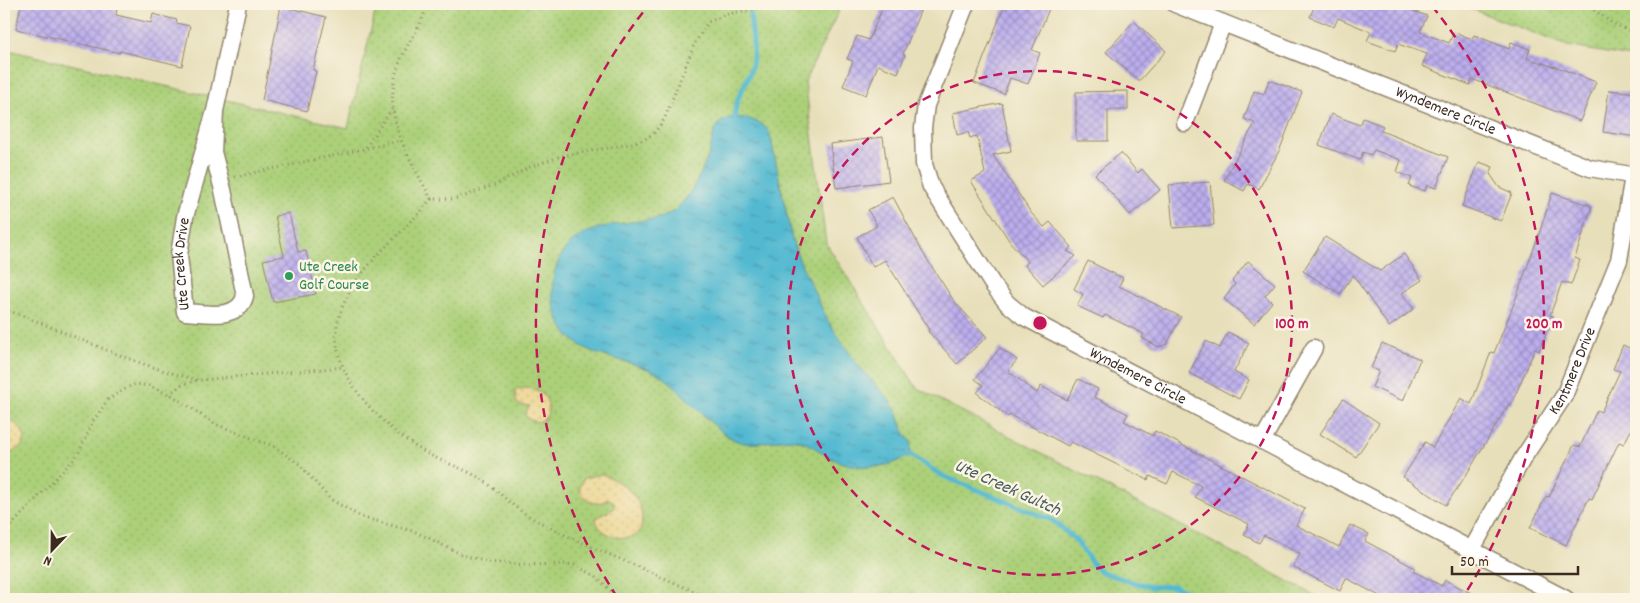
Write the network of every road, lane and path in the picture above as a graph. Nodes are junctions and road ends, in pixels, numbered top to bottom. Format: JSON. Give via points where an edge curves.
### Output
{"nodes":[{"id":1,"x":238,"y":4,"type":"edge"},
{"id":2,"x":427,"y":4,"type":"edge"},
{"id":3,"x":780,"y":4,"type":"edge"},
{"id":4,"x":966,"y":4,"type":"edge"},
{"id":5,"x":1175,"y":4,"type":"edge"},
{"id":6,"x":1586,"y":4,"type":"edge"},
{"id":7,"x":1223,"y":23,"type":"junction"},
{"id":8,"x":1636,"y":34,"type":"edge"},
{"id":9,"x":392,"y":109,"type":"junction"},
{"id":10,"x":215,"y":111,"type":"junction"},
{"id":11,"x":1185,"y":123,"type":"dead end"},
{"id":12,"x":400,"y":140,"type":"junction"},
{"id":13,"x":366,"y":148,"type":"junction"},
{"id":14,"x":1634,"y":176,"type":"edge"},
{"id":15,"x":220,"y":180,"type":"junction"},
{"id":16,"x":431,"y":199,"type":"junction"},
{"id":17,"x":4,"y":309,"type":"edge"},
{"id":18,"x":1314,"y":348,"type":"dead end"},
{"id":19,"x":344,"y":367,"type":"junction"},
{"id":20,"x":199,"y":380,"type":"junction"},
{"id":21,"x":169,"y":394,"type":"junction"},
{"id":22,"x":1262,"y":442,"type":"junction"},
{"id":23,"x":4,"y":533,"type":"edge"},
{"id":24,"x":1472,"y":550,"type":"junction"},
{"id":25,"x":619,"y":599,"type":"edge"},
{"id":26,"x":708,"y":599,"type":"edge"},
{"id":27,"x":1566,"y":599,"type":"edge"}],
"edges":[{"from":1,"to":10,"type":"street","name":"Ute Creek Drive"},
{"from":2,"to":9,"type":"path","via":[[421,23],[398,66]]},
{"from":3,"to":16,"type":"path","via":[[727,14],[708,22],[694,45],[664,120],[645,139],[561,156],[465,196]]},
{"from":4,"to":22,"type":"street","name":"Wyndemere Circle","via":[[926,106],[922,150],[931,187],[993,285],[1024,317]]},
{"from":5,"to":7,"type":"street","name":"Wyndemere Circle"},
{"from":6,"to":8,"type":"path","via":[[1612,23]]},
{"from":7,"to":11,"type":"street"},
{"from":7,"to":14,"type":"street","name":"Wyndemere Circle","via":[[1590,168]]},
{"from":9,"to":12,"type":"path"},
{"from":9,"to":13,"type":"path"},
{"from":10,"to":15,"type":"street","name":"Ute Creek Drive","via":[[213,152]]},
{"from":10,"to":15,"type":"street","name":"Ute Creek Drive","via":[[185,217],[179,255],[185,312],[222,314],[237,310],[244,300]]},
{"from":12,"to":13,"type":"path"},
{"from":12,"to":16,"type":"path"},
{"from":13,"to":15,"type":"path"},
{"from":14,"to":24,"type":"street","name":"Kentmere Drive","via":[[1619,260],[1564,396],[1523,458]]},
{"from":16,"to":19,"type":"path","via":[[370,263],[351,292],[340,315],[337,332]]},
{"from":17,"to":20,"type":"path","via":[[147,365]]},
{"from":18,"to":22,"type":"street"},
{"from":19,"to":20,"type":"path"},
{"from":19,"to":26,"type":"path","via":[[370,408],[416,447],[476,476],[541,523]]},
{"from":20,"to":21,"type":"path","via":[[183,384]]},
{"from":21,"to":23,"type":"path","via":[[136,384],[114,396],[103,406],[73,460]]},
{"from":21,"to":25,"type":"path","via":[[208,421],[275,447],[299,464],[330,500],[362,516],[408,530],[470,558],[528,565],[574,565],[596,576]]},
{"from":22,"to":24,"type":"street","name":"Wyndemere Circle"},
{"from":24,"to":27,"type":"street","name":"Wyndemere Circle"}]}
